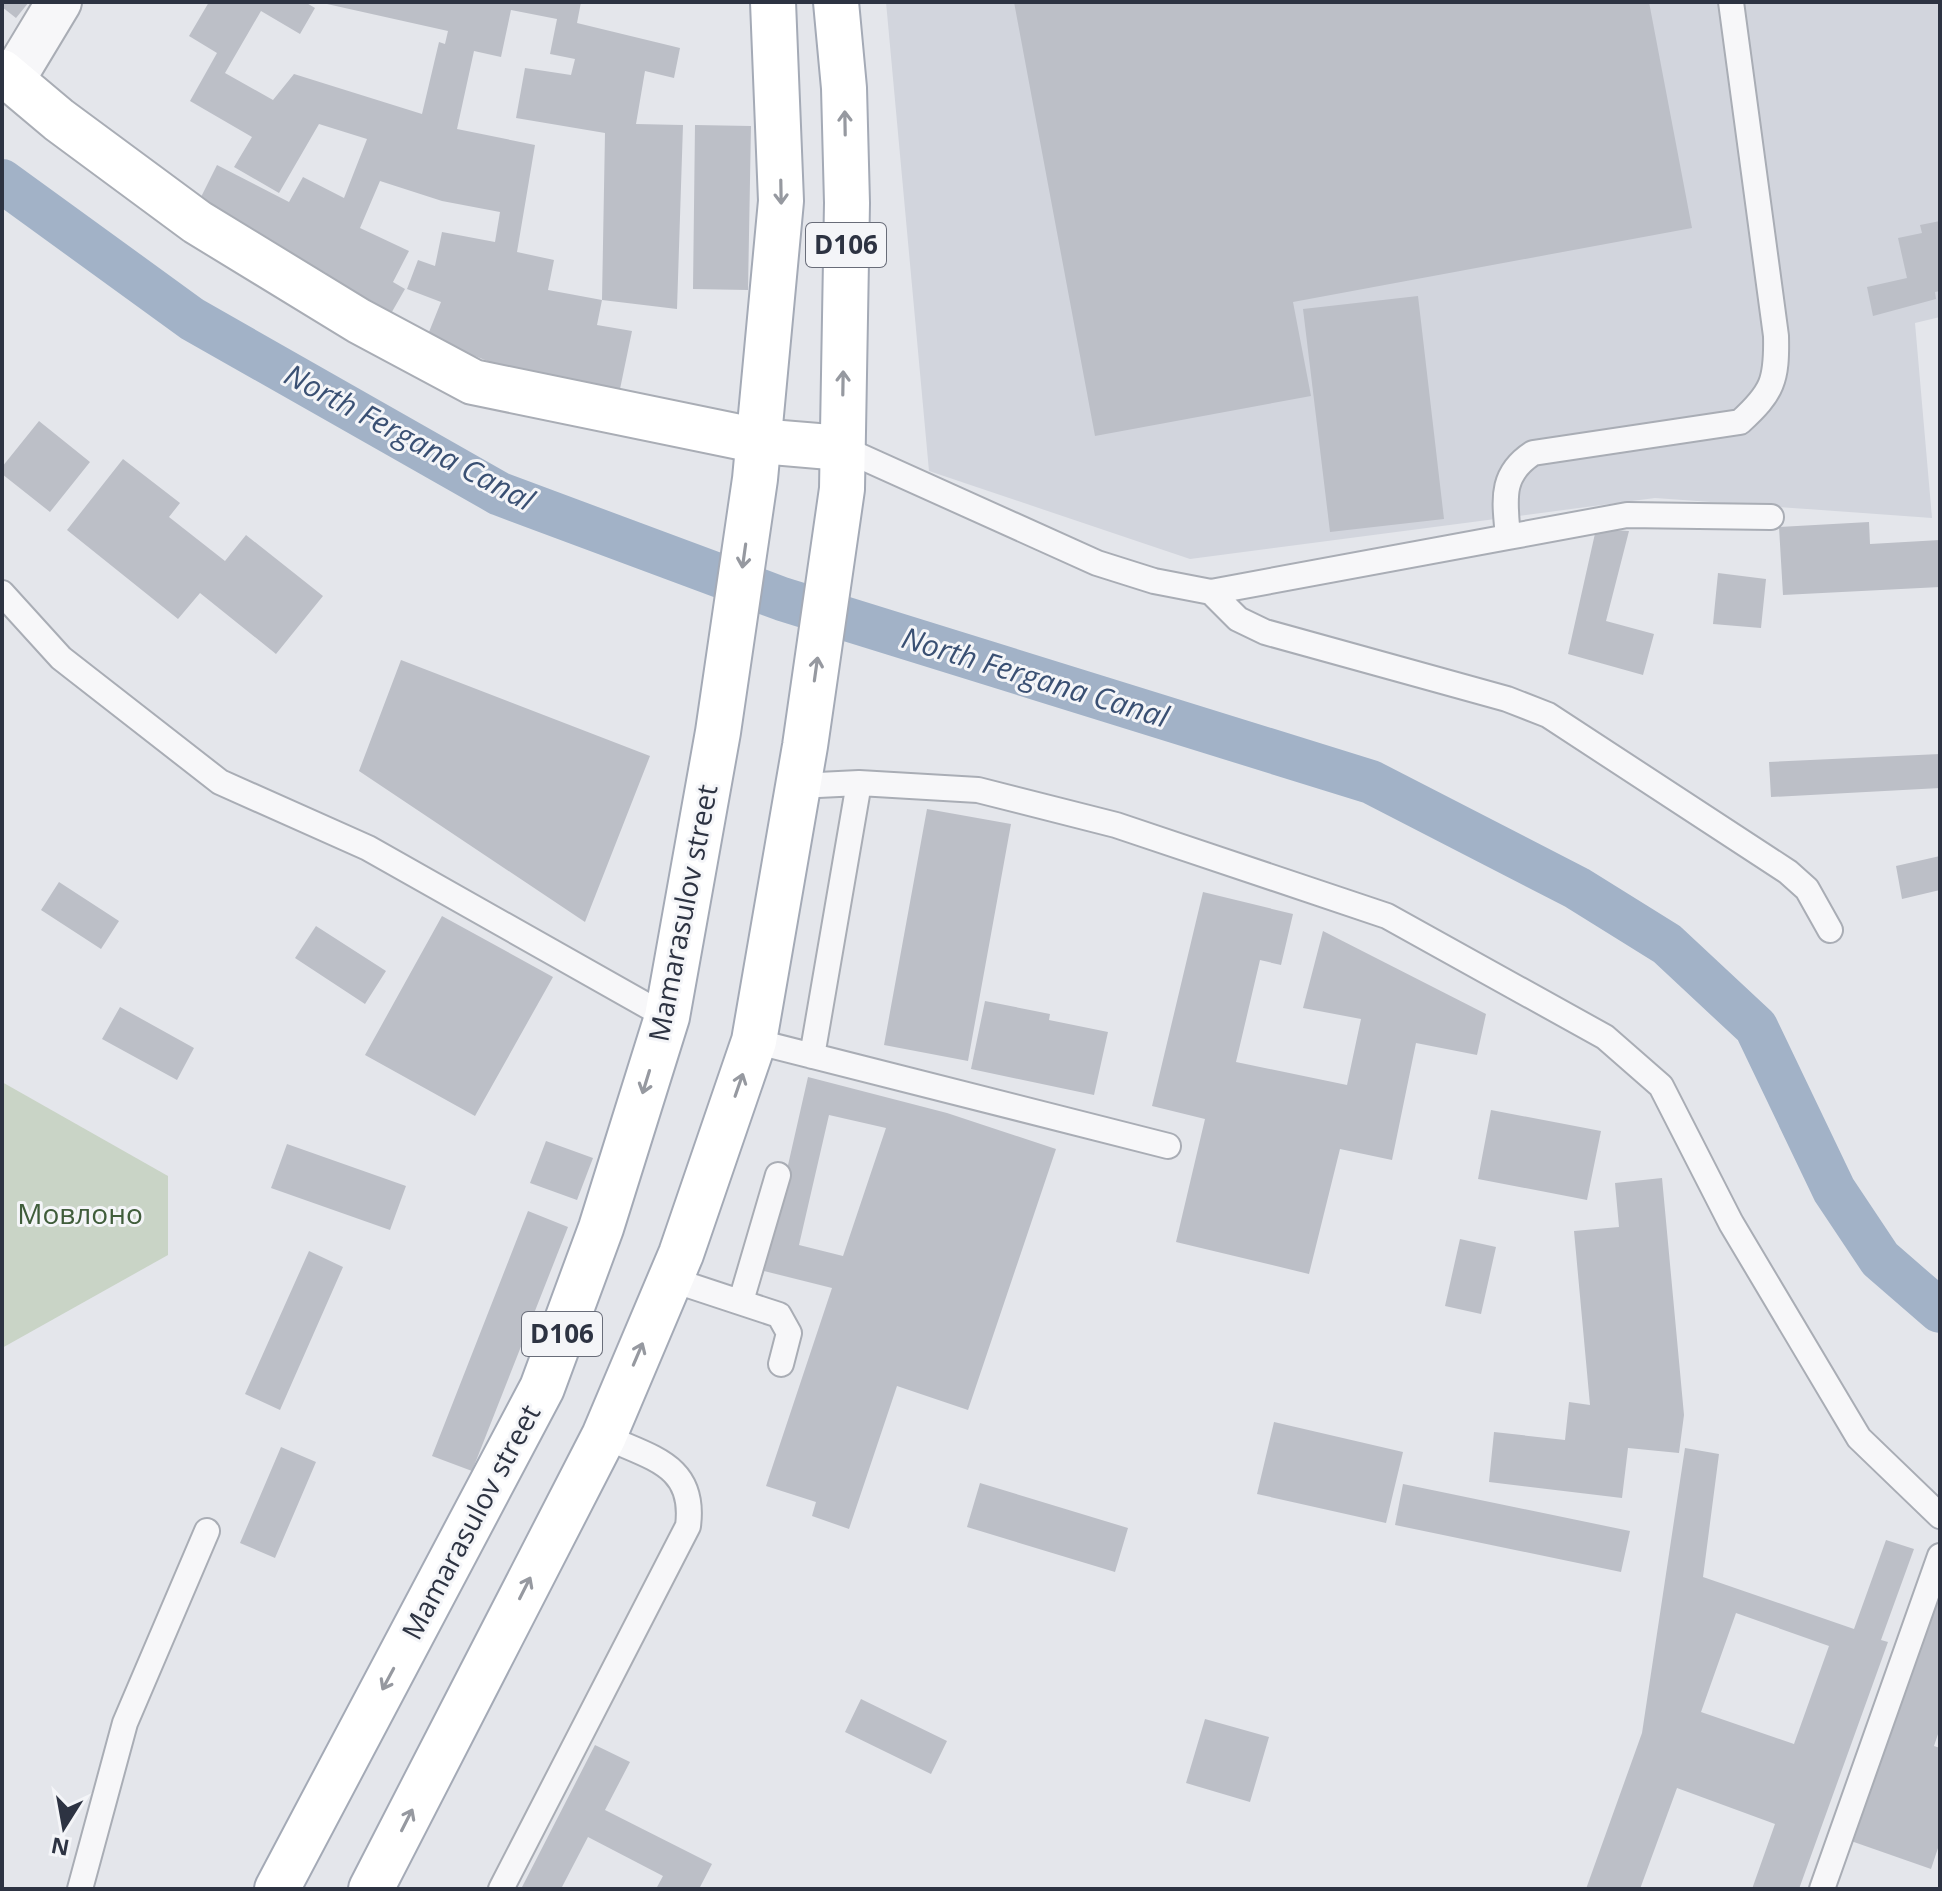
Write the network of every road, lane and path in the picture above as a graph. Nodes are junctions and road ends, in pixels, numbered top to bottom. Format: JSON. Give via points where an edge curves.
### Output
{"nodes":[{"id":1,"x":59,"y":2,"type":"edge"},
{"id":2,"x":773,"y":2,"type":"edge"},
{"id":3,"x":836,"y":2,"type":"edge"},
{"id":4,"x":1731,"y":2,"type":"edge"},
{"id":5,"x":7,"y":76,"type":"edge"},
{"id":6,"x":757,"y":460,"type":"junction"},
{"id":7,"x":842,"y":468,"type":"junction"},
{"id":8,"x":1771,"y":517,"type":"dead end"},
{"id":9,"x":1508,"y":537,"type":"junction"},
{"id":10,"x":1211,"y":592,"type":"junction"},
{"id":11,"x":2,"y":593,"type":"edge"},
{"id":12,"x":801,"y":766,"type":"junction"},
{"id":13,"x":859,"y":783,"type":"junction"},
{"id":14,"x":1830,"y":930,"type":"dead end"},
{"id":15,"x":667,"y":1017,"type":"junction"},
{"id":16,"x":754,"y":1041,"type":"junction"},
{"id":17,"x":812,"y":1056,"type":"junction"},
{"id":18,"x":1168,"y":1146,"type":"dead end"},
{"id":19,"x":778,"y":1175,"type":"dead end"},
{"id":20,"x":670,"y":1279,"type":"junction"},
{"id":21,"x":741,"y":1301,"type":"junction"},
{"id":22,"x":781,"y":1364,"type":"dead end"},
{"id":23,"x":604,"y":1436,"type":"junction"},
{"id":24,"x":1940,"y":1516,"type":"edge"},
{"id":25,"x":207,"y":1531,"type":"dead end"},
{"id":26,"x":1940,"y":1556,"type":"edge"},
{"id":27,"x":80,"y":1889,"type":"edge"},
{"id":28,"x":277,"y":1889,"type":"edge"},
{"id":29,"x":371,"y":1889,"type":"edge"},
{"id":30,"x":501,"y":1889,"type":"edge"},
{"id":31,"x":1822,"y":1889,"type":"edge"}],
"edges":[{"from":1,"to":5,"type":"street"},
{"from":2,"to":6,"type":"main road","name":"Mamarasulov street","number":"D106","one_way":true,"via":[[781,201]]},
{"from":7,"to":3,"type":"main road","number":"D106","one_way":true,"via":[[847,203]]},
{"from":4,"to":9,"type":"lane","via":[[1777,373],[1764,400],[1740,422],[1533,453],[1518,463],[1504,490]]},
{"from":5,"to":6,"type":"main road","via":[[197,222],[359,321],[473,382]]},
{"from":6,"to":7,"type":"main road"},
{"from":6,"to":15,"type":"main road","name":"Mamarasulov street","number":"D106","one_way":true,"via":[[718,732]]},
{"from":7,"to":10,"type":"lane","via":[[1097,563]]},
{"from":12,"to":7,"type":"main road","number":"D106","one_way":true},
{"from":8,"to":9,"type":"lane","via":[[1627,515]]},
{"from":9,"to":10,"type":"lane"},
{"from":10,"to":14,"type":"lane","via":[[1238,619],[1265,632],[1548,715],[1788,872],[1807,889]]},
{"from":11,"to":15,"type":"lane","via":[[61,658],[220,782],[368,848]]},
{"from":12,"to":13,"type":"lane"},
{"from":12,"to":16,"type":"main road","number":"D106"},
{"from":13,"to":17,"type":"lane"},
{"from":13,"to":24,"type":"lane","via":[[978,790],[1116,825],[1292,883],[1387,916],[1605,1037],[1661,1086],[1731,1223],[1859,1438]]},
{"from":15,"to":28,"type":"main road","name":"Mamarasulov street","number":"D106","one_way":true,"via":[[601,1228],[542,1388]]},
{"from":16,"to":17,"type":"lane"},
{"from":20,"to":16,"type":"main road","number":"D106","one_way":true},
{"from":17,"to":18,"type":"lane"},
{"from":19,"to":21,"type":"lane"},
{"from":20,"to":21,"type":"lane"},
{"from":23,"to":20,"type":"main road","number":"D106","one_way":true},
{"from":21,"to":22,"type":"lane","via":[[779,1315],[787,1325]]},
{"from":29,"to":23,"type":"main road","number":"D106","one_way":true},
{"from":23,"to":30,"type":"lane","via":[[667,1466],[684,1482],[691,1501],[688,1526]]},
{"from":25,"to":27,"type":"lane","via":[[125,1723]]},
{"from":26,"to":31,"type":"lane"}]}
